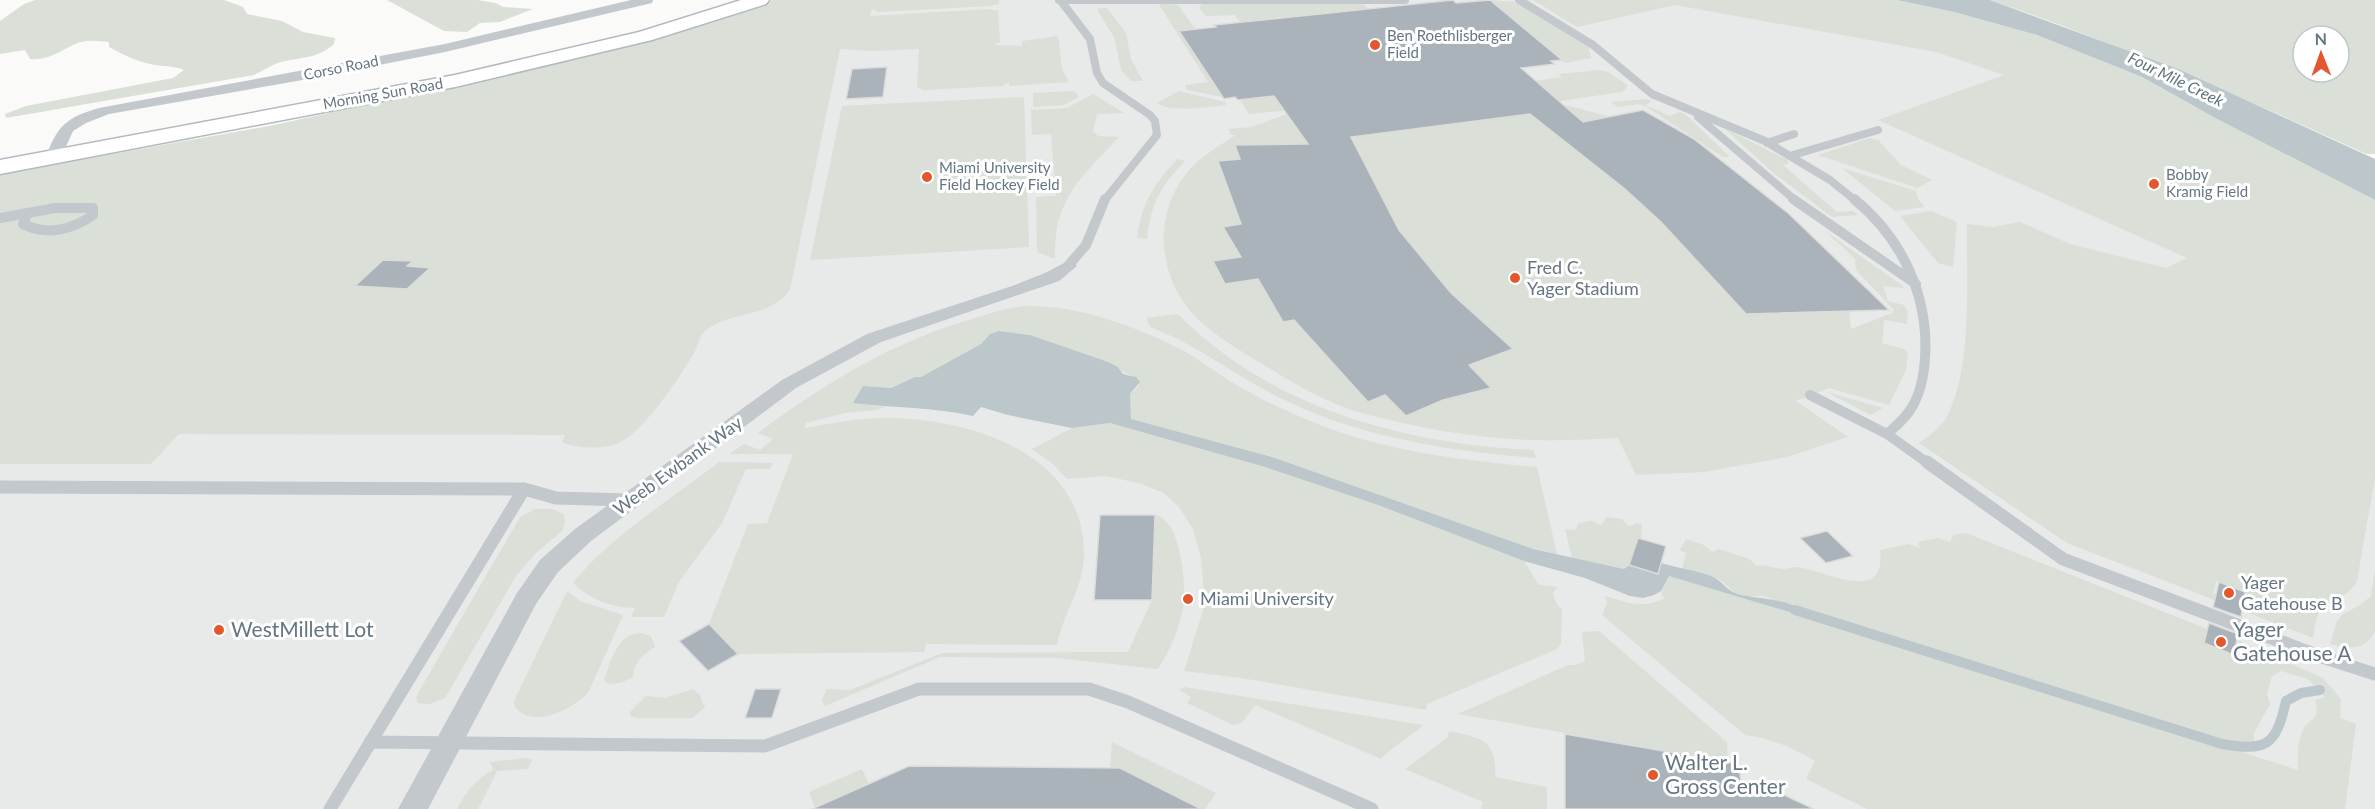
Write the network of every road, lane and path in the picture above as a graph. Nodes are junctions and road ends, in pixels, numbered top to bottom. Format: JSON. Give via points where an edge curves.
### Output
{"nodes":[{"id":1,"x":647,"y":0,"type":"edge"},
{"id":2,"x":760,"y":0,"type":"edge"},
{"id":3,"x":1060,"y":0,"type":"edge"},
{"id":4,"x":1405,"y":0,"type":"edge"},
{"id":5,"x":1519,"y":0,"type":"edge"},
{"id":6,"x":1692,"y":111,"type":"junction"},
{"id":7,"x":1878,"y":130,"type":"dead end"},
{"id":8,"x":1794,"y":134,"type":"dead end"},
{"id":9,"x":1767,"y":143,"type":"junction"},
{"id":10,"x":1793,"y":155,"type":"junction"},
{"id":11,"x":54,"y":157,"type":"junction"},
{"id":12,"x":0,"y":167,"type":"edge"},
{"id":13,"x":27,"y":215,"type":"junction"},
{"id":14,"x":0,"y":218,"type":"edge"},
{"id":15,"x":1068,"y":266,"type":"joint"},
{"id":16,"x":1917,"y":284,"type":"junction"},
{"id":17,"x":1810,"y":395,"type":"dead end"},
{"id":18,"x":1887,"y":434,"type":"junction"},
{"id":19,"x":0,"y":487,"type":"edge"},
{"id":20,"x":524,"y":489,"type":"junction"},
{"id":21,"x":631,"y":500,"type":"junction"},
{"id":22,"x":2375,"y":674,"type":"edge"},
{"id":23,"x":370,"y":742,"type":"junction"},
{"id":24,"x":449,"y":743,"type":"junction"},
{"id":25,"x":330,"y":809,"type":"edge"},
{"id":26,"x":413,"y":809,"type":"edge"},
{"id":27,"x":1372,"y":809,"type":"edge"}],
"edges":[{"from":1,"to":11,"type":"street","name":"Corso Road","via":[[445,48],[119,107],[68,127]]},
{"from":2,"to":11,"type":"main road","name":"Morning Sun Road","via":[[645,36],[455,81]]},
{"from":3,"to":4,"type":"lane"},
{"from":3,"to":15,"type":"lane","via":[[1090,39],[1103,83],[1150,115],[1157,130],[1149,146],[1104,201],[1086,245]]},
{"from":5,"to":6,"type":"lane","via":[[1593,45],[1652,94]]},
{"from":6,"to":9,"type":"lane"},
{"from":6,"to":16,"type":"lane","via":[[1783,192]]},
{"from":7,"to":10,"type":"lane"},
{"from":8,"to":9,"type":"lane"},
{"from":9,"to":10,"type":"lane"},
{"from":10,"to":16,"type":"lane","via":[[1860,203],[1884,228]]},
{"from":11,"to":12,"type":"main road","name":"Morning Sun Road"},
{"from":13,"to":13,"type":"lane","via":[[23,224],[31,231],[52,231],[86,221],[93,208],[55,208]]},
{"from":13,"to":14,"type":"lane"},
{"from":15,"to":21,"type":"street","name":"Weeb Ewbank Way","via":[[1032,285],[874,338],[828,361],[789,384]]},
{"from":16,"to":18,"type":"lane","via":[[1925,308],[1926,353],[1920,387],[1908,414]]},
{"from":17,"to":18,"type":"lane"},
{"from":18,"to":22,"type":"lane","via":[[2063,559]]},
{"from":19,"to":20,"type":"lane"},
{"from":20,"to":21,"type":"lane","via":[[556,498]]},
{"from":20,"to":23,"type":"lane"},
{"from":21,"to":24,"type":"street","name":"Weeb Ewbank Way","via":[[549,566],[526,599]]},
{"from":23,"to":24,"type":"lane"},
{"from":23,"to":25,"type":"lane"},
{"from":24,"to":26,"type":"street","name":"Weeb Ewbank Way"},
{"from":24,"to":27,"type":"lane","via":[[765,746],[919,689],[1089,689],[1128,702]]}]}
